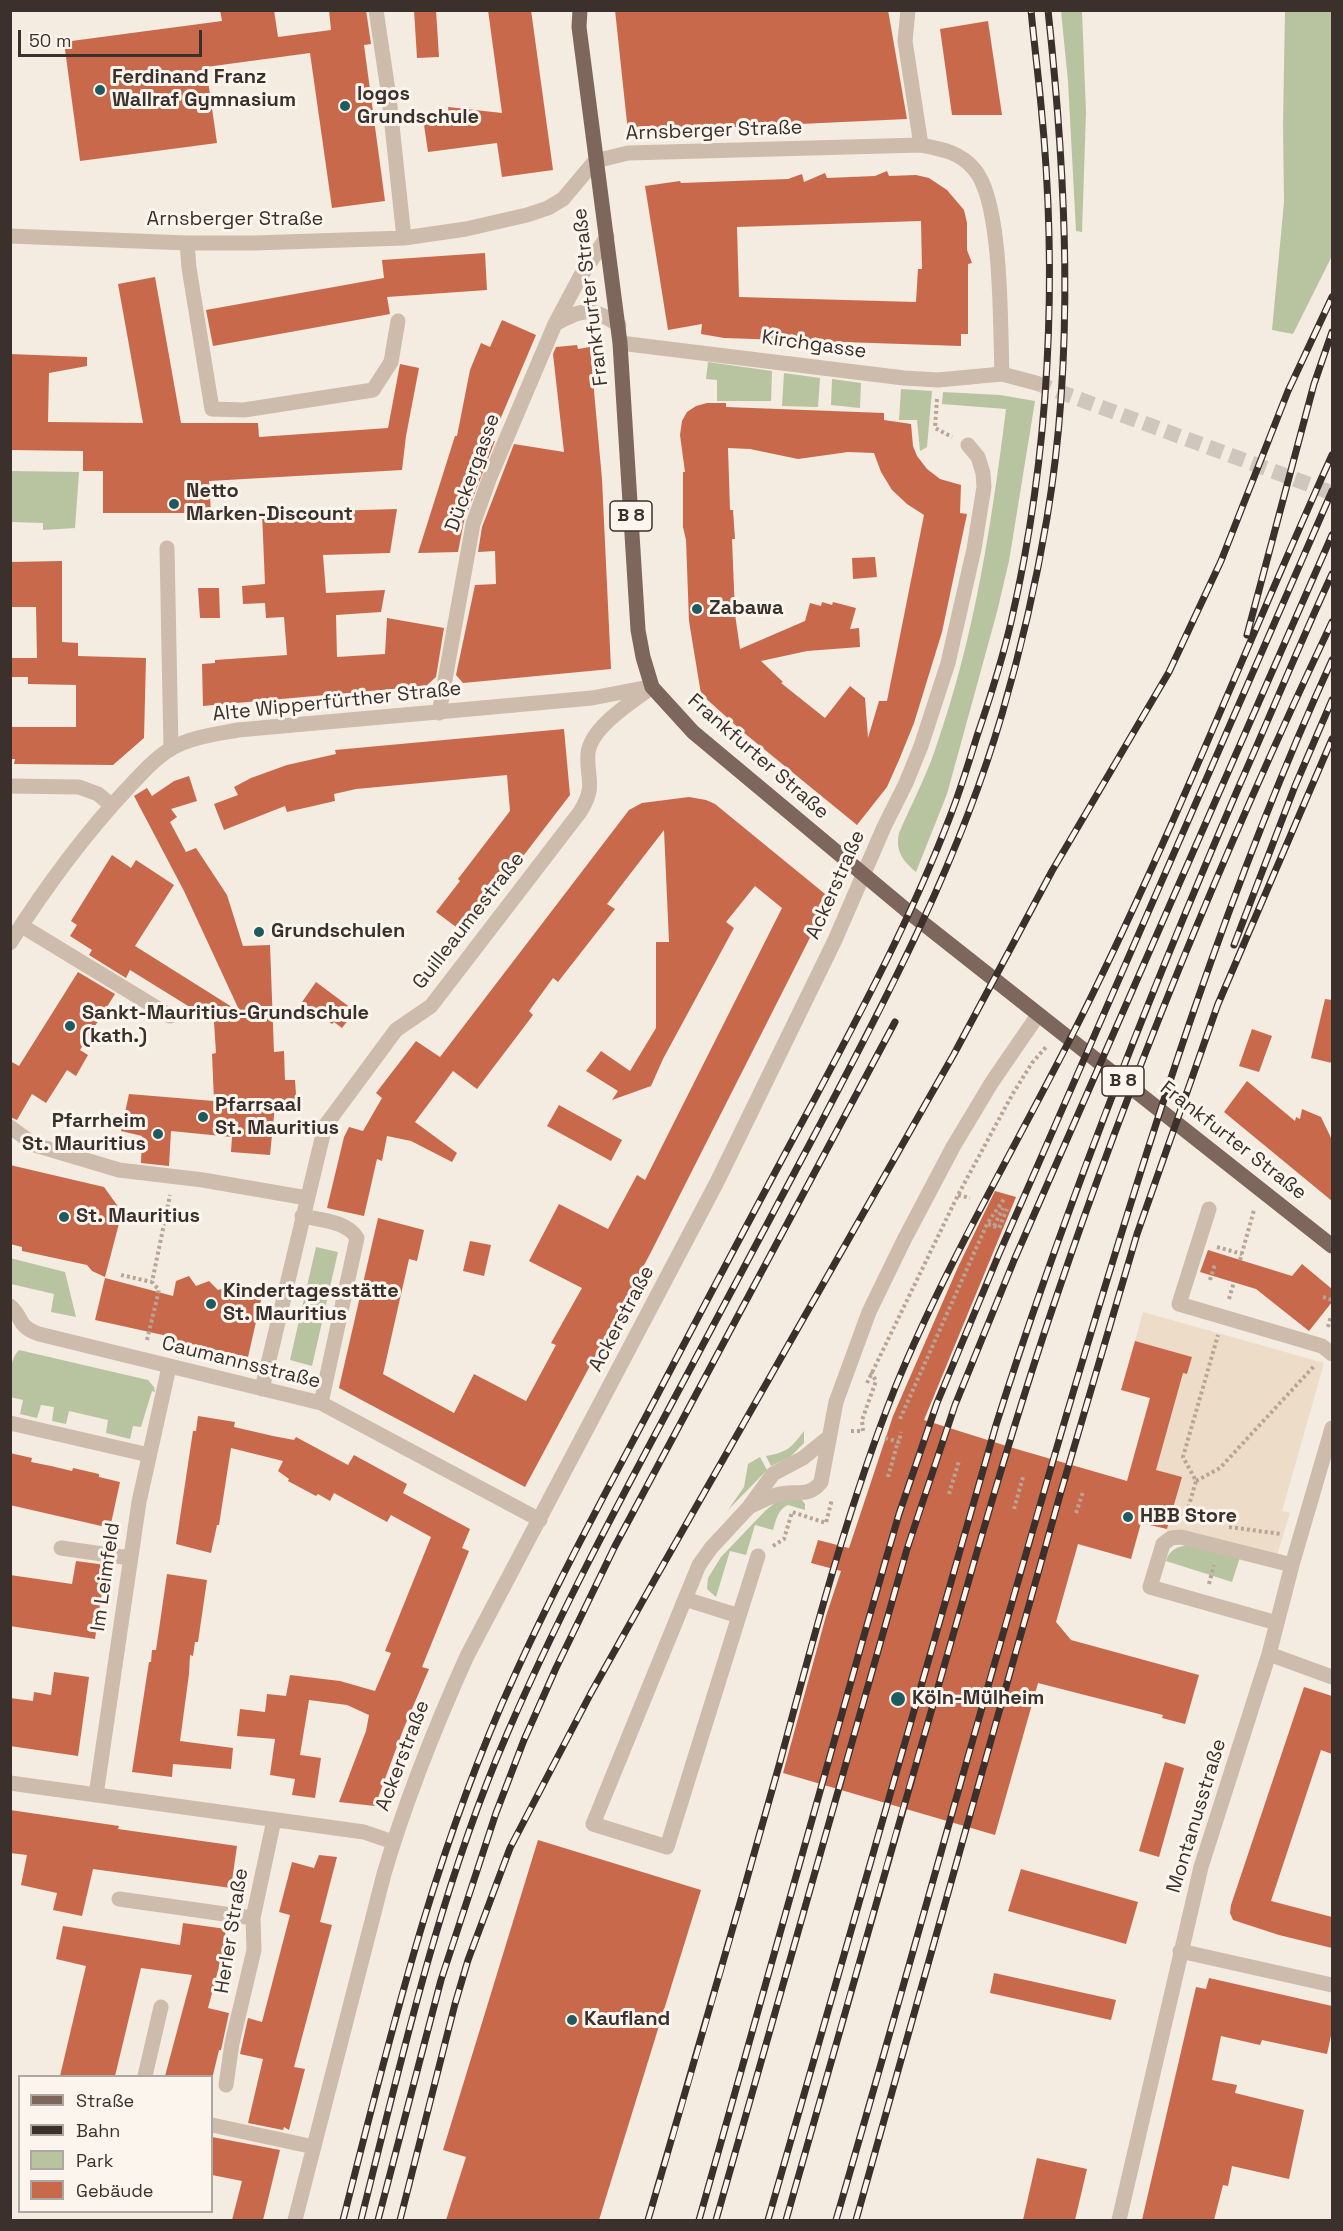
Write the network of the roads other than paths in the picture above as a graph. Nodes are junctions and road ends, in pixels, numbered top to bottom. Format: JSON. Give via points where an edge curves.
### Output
{"nodes":[{"id":1,"x":376,"y":10,"type":"edge"},
{"id":2,"x":573,"y":10,"type":"edge"},
{"id":3,"x":580,"y":10,"type":"edge"},
{"id":4,"x":908,"y":10,"type":"edge"},
{"id":5,"x":579,"y":27,"type":"junction"},
{"id":6,"x":921,"y":145,"type":"junction"},
{"id":7,"x":595,"y":161,"type":"junction"},
{"id":8,"x":10,"y":236,"type":"edge"},
{"id":9,"x":607,"y":237,"type":"junction"},
{"id":10,"x":404,"y":238,"type":"junction"},
{"id":11,"x":187,"y":243,"type":"junction"},
{"id":12,"x":398,"y":321,"type":"dead end"},
{"id":13,"x":555,"y":324,"type":"junction"},
{"id":14,"x":619,"y":325,"type":"junction"},
{"id":15,"x":620,"y":343,"type":"junction"},
{"id":16,"x":1002,"y":374,"type":"junction"},
{"id":17,"x":1035,"y":383,"type":"tunnel mouth"},
{"id":18,"x":968,"y":445,"type":"road end"},
{"id":19,"x":167,"y":549,"type":"dead end"},
{"id":20,"x":652,"y":687,"type":"junction"},
{"id":21,"x":439,"y":713,"type":"junction"},
{"id":22,"x":171,"y":749,"type":"junction"},
{"id":23,"x":10,"y":786,"type":"edge"},
{"id":24,"x":111,"y":805,"type":"junction"},
{"id":25,"x":864,"y":874,"type":"junction"},
{"id":26,"x":22,"y":926,"type":"junction"},
{"id":27,"x":10,"y":943,"type":"edge"},
{"id":28,"x":1038,"y":1015,"type":"junction"},
{"id":29,"x":171,"y":1016,"type":"dead end"},
{"id":30,"x":10,"y":1127,"type":"edge"},
{"id":31,"x":306,"y":1198,"type":"junction"},
{"id":32,"x":1209,"y":1209,"type":"dead end"},
{"id":33,"x":302,"y":1216,"type":"junction"},
{"id":34,"x":1332,"y":1246,"type":"edge"},
{"id":35,"x":10,"y":1306,"type":"edge"},
{"id":36,"x":15,"y":1327,"type":"edge"},
{"id":37,"x":1332,"y":1354,"type":"edge"},
{"id":38,"x":169,"y":1367,"type":"junction"},
{"id":39,"x":262,"y":1389,"type":"junction"},
{"id":40,"x":321,"y":1403,"type":"junction"},
{"id":41,"x":10,"y":1423,"type":"edge"},
{"id":42,"x":1332,"y":1428,"type":"edge"},
{"id":43,"x":829,"y":1437,"type":"junction"},
{"id":44,"x":149,"y":1455,"type":"junction"},
{"id":45,"x":749,"y":1507,"type":"junction"},
{"id":46,"x":540,"y":1520,"type":"junction"},
{"id":47,"x":61,"y":1548,"type":"dead end"},
{"id":48,"x":758,"y":1556,"type":"road end"},
{"id":49,"x":130,"y":1558,"type":"junction"},
{"id":50,"x":1292,"y":1565,"type":"junction"},
{"id":51,"x":686,"y":1599,"type":"junction"},
{"id":52,"x":739,"y":1616,"type":"junction"},
{"id":53,"x":1277,"y":1623,"type":"junction"},
{"id":54,"x":1269,"y":1654,"type":"junction"},
{"id":55,"x":1332,"y":1677,"type":"edge"},
{"id":56,"x":10,"y":1783,"type":"edge"},
{"id":57,"x":96,"y":1795,"type":"junction"},
{"id":58,"x":274,"y":1820,"type":"junction"},
{"id":59,"x":393,"y":1842,"type":"junction"},
{"id":60,"x":118,"y":1899,"type":"dead end"},
{"id":61,"x":254,"y":1918,"type":"junction"},
{"id":62,"x":1180,"y":1951,"type":"junction"},
{"id":63,"x":1332,"y":1985,"type":"edge"},
{"id":64,"x":161,"y":2007,"type":"dead end"},
{"id":65,"x":145,"y":2075,"type":"edge"},
{"id":66,"x":226,"y":2085,"type":"dead end"},
{"id":67,"x":213,"y":2125,"type":"edge"},
{"id":68,"x":314,"y":2147,"type":"junction"},
{"id":69,"x":295,"y":2220,"type":"edge"},
{"id":70,"x":1119,"y":2220,"type":"edge"}],
"edges":[{"from":1,"to":10,"type":"street"},
{"from":2,"to":5,"type":"main road","name":"Frankfurter Straße","number":"B 8"},
{"from":3,"to":5,"type":"main road","name":"Frankfurter Straße","number":"B 8"},
{"from":4,"to":6,"type":"street","via":[[905,41]]},
{"from":5,"to":7,"type":"main road","name":"Frankfurter Straße","number":"B 8"},
{"from":6,"to":7,"type":"street","name":"Arnsberger Straße","via":[[642,152]]},
{"from":6,"to":16,"type":"street","name":"Arnsberger Straße","via":[[951,151],[975,170],[988,197],[996,242]]},
{"from":7,"to":9,"type":"main road","name":"Frankfurter Straße","number":"B 8"},
{"from":7,"to":10,"type":"street","name":"Arnsberger Straße","via":[[562,199],[548,208],[466,229]]},
{"from":8,"to":11,"type":"street","name":"Arnsberger Straße"},
{"from":9,"to":13,"type":"street","name":"Dückergasse"},
{"from":9,"to":14,"type":"main road","name":"Frankfurter Straße","number":"B 8"},
{"from":10,"to":11,"type":"street","name":"Arnsberger Straße"},
{"from":11,"to":12,"type":"street","via":[[212,409],[244,410],[373,390],[391,362]]},
{"from":13,"to":14,"type":"street","via":[[583,311],[601,314]]},
{"from":13,"to":21,"type":"street","name":"Dückergasse","via":[[473,524]]},
{"from":14,"to":15,"type":"main road","name":"Frankfurter Straße","number":"B 8"},
{"from":15,"to":16,"type":"street","name":"Kirchgasse","via":[[904,378],[938,380]]},
{"from":15,"to":20,"type":"main road","name":"Frankfurter Straße","number":"B 8","via":[[638,630]]},
{"from":16,"to":17,"type":"street"},
{"from":18,"to":25,"type":"street","name":"Ackerstraße","via":[[978,457],[984,488],[960,615],[921,746]]},
{"from":19,"to":22,"type":"street"},
{"from":20,"to":21,"type":"street","name":"Alte Wipperfürther Straße","via":[[592,698]]},
{"from":20,"to":25,"type":"main road","name":"Frankfurter Straße","number":"B 8","via":[[693,732]]},
{"from":20,"to":31,"type":"street","name":"Guilleaumestraße","via":[[607,722],[592,740],[588,754],[591,788],[580,812],[432,1006],[396,1030],[332,1114],[320,1139]]},
{"from":21,"to":22,"type":"street","name":"Alte Wipperfürther Straße","via":[[238,730],[203,736]]},
{"from":22,"to":24,"type":"street","name":"Alte Wipperfürther Straße"},
{"from":23,"to":24,"type":"street","via":[[79,787],[98,794]]},
{"from":24,"to":26,"type":"street","name":"Alte Wipperfürther Straße","via":[[69,856]]},
{"from":25,"to":28,"type":"main road","name":"Frankfurter Straße","number":"B 8"},
{"from":25,"to":46,"type":"street","name":"Ackerstraße","via":[[717,1182]]},
{"from":26,"to":27,"type":"street","name":"Alte Wipperfürther Straße"},
{"from":26,"to":29,"type":"street"},
{"from":28,"to":34,"type":"main road","name":"Frankfurter Straße","number":"B 8"},
{"from":28,"to":43,"type":"street","via":[[992,1082],[904,1239],[869,1312],[836,1402]]},
{"from":30,"to":31,"type":"street","via":[[35,1145],[119,1170]]},
{"from":31,"to":33,"type":"street","name":"Guilleaumestraße"},
{"from":32,"to":37,"type":"street","via":[[1179,1304],[1322,1346]]},
{"from":33,"to":39,"type":"street","name":"Guilleaumestraße"},
{"from":33,"to":40,"type":"street","via":[[344,1226],[357,1238]]},
{"from":35,"to":36,"type":"street","name":"Caumannsstraße","via":[[15,1310]]},
{"from":36,"to":38,"type":"street","name":"Caumannsstraße"},
{"from":38,"to":39,"type":"street","name":"Caumannsstraße"},
{"from":38,"to":44,"type":"street","name":"Im Leimfeld"},
{"from":39,"to":40,"type":"street","name":"Caumannsstraße"},
{"from":40,"to":46,"type":"street","name":"Caumannsstraße"},
{"from":41,"to":44,"type":"street"},
{"from":42,"to":50,"type":"street","name":"Montanusstraße"},
{"from":43,"to":45,"type":"street","via":[[773,1474]]},
{"from":43,"to":45,"type":"street","via":[[824,1474],[815,1490],[776,1495]]},
{"from":44,"to":49,"type":"street","name":"Im Leimfeld"},
{"from":45,"to":51,"type":"street","via":[[699,1565]]},
{"from":46,"to":59,"type":"street","name":"Ackerstraße","via":[[467,1656],[441,1713]]},
{"from":47,"to":49,"type":"street"},
{"from":48,"to":52,"type":"street"},
{"from":49,"to":57,"type":"street","name":"Im Leimfeld"},
{"from":50,"to":53,"type":"street","name":"Montanusstraße"},
{"from":50,"to":53,"type":"street","via":[[1181,1537],[1171,1538],[1163,1544],[1150,1587]]},
{"from":51,"to":52,"type":"street"},
{"from":51,"to":52,"type":"street","via":[[593,1824],[667,1847]]},
{"from":53,"to":54,"type":"street","name":"Montanusstraße"},
{"from":54,"to":55,"type":"street"},
{"from":54,"to":62,"type":"street","name":"Montanusstraße","via":[[1201,1867]]},
{"from":56,"to":57,"type":"street"},
{"from":57,"to":58,"type":"street"},
{"from":58,"to":59,"type":"street","via":[[363,1832]]},
{"from":58,"to":61,"type":"street","name":"Herler Straße"},
{"from":59,"to":68,"type":"street","name":"Ackerstraße"},
{"from":60,"to":61,"type":"street"},
{"from":61,"to":66,"type":"street","name":"Herler Straße","via":[[254,1950]]},
{"from":62,"to":63,"type":"street"},
{"from":62,"to":70,"type":"street","name":"Montanusstraße"},
{"from":64,"to":65,"type":"street"},
{"from":67,"to":68,"type":"street"},
{"from":68,"to":69,"type":"street","name":"Ackerstraße"}]}
